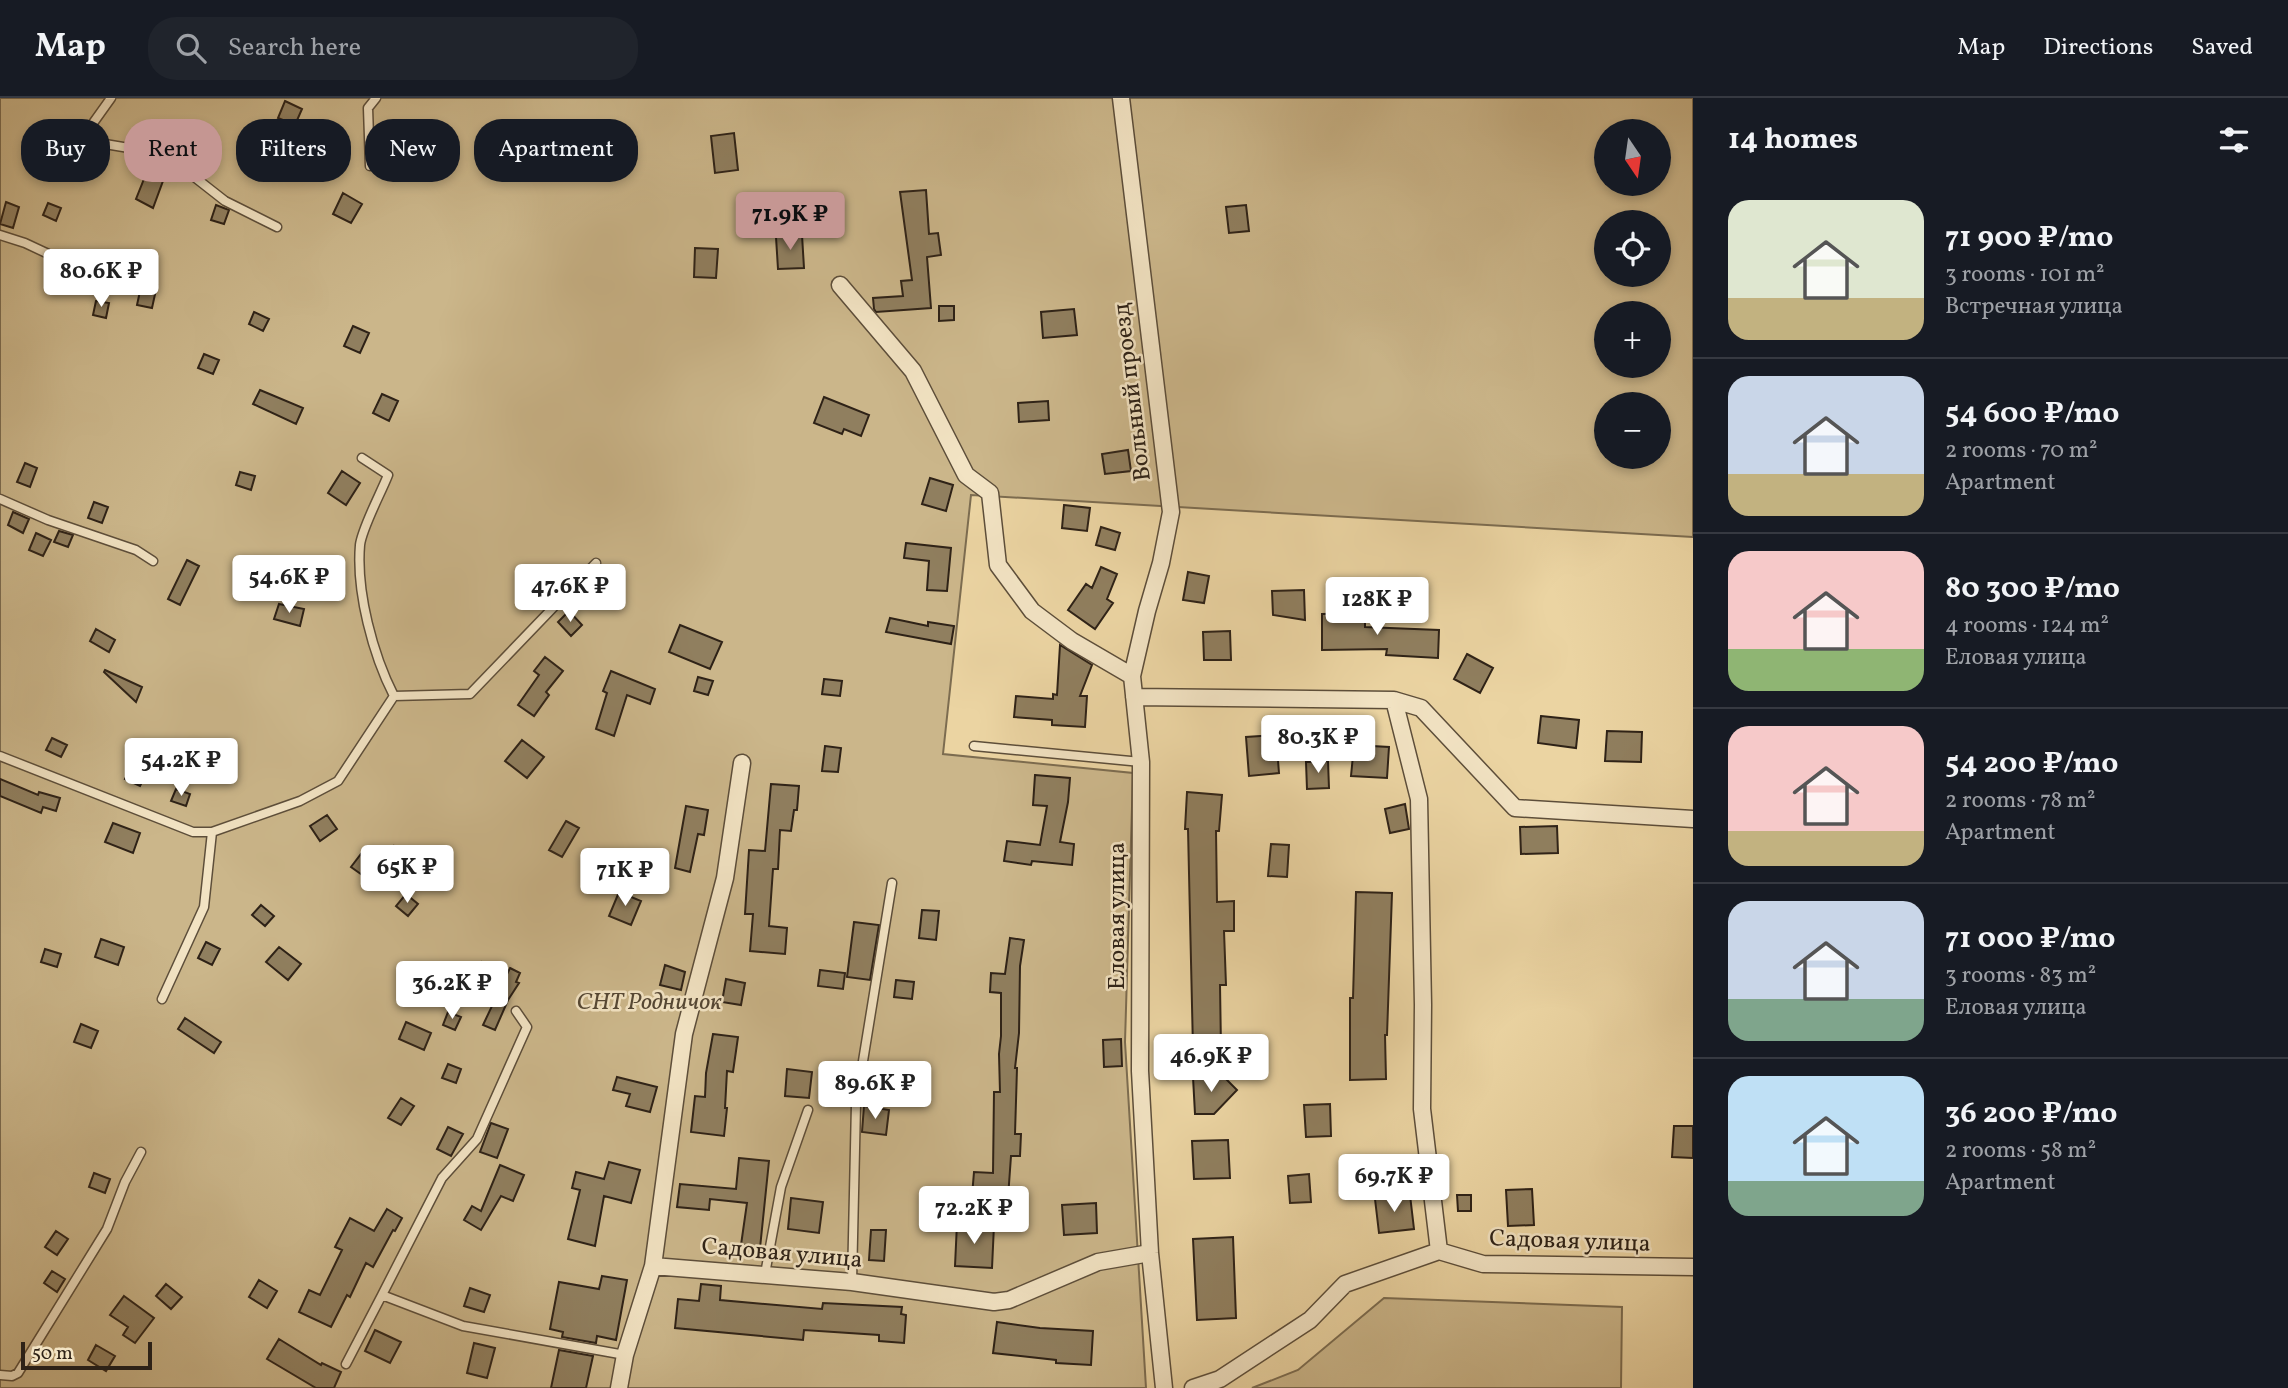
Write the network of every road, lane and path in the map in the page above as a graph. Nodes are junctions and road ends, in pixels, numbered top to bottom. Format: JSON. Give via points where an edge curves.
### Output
{"nodes":[{"id":1,"x":111,"y":98,"type":"edge"},
{"id":2,"x":376,"y":98,"type":"edge"},
{"id":3,"x":1121,"y":98,"type":"edge"},
{"id":4,"x":368,"y":119,"type":"edge"},
{"id":5,"x":277,"y":227,"type":"dead end"},
{"id":6,"x":0,"y":235,"type":"edge"},
{"id":7,"x":89,"y":273,"type":"dead end"},
{"id":8,"x":840,"y":285,"type":"dead end"},
{"id":9,"x":362,"y":458,"type":"dead end"},
{"id":10,"x":0,"y":499,"type":"edge"},
{"id":11,"x":153,"y":561,"type":"dead end"},
{"id":12,"x":596,"y":563,"type":"dead end"},
{"id":13,"x":1132,"y":676,"type":"junction"},
{"id":14,"x":394,"y":696,"type":"junction"},
{"id":15,"x":1134,"y":696,"type":"junction"},
{"id":16,"x":1394,"y":700,"type":"junction"},
{"id":17,"x":974,"y":746,"type":"dead end"},
{"id":18,"x":0,"y":755,"type":"edge"},
{"id":19,"x":1141,"y":762,"type":"junction"},
{"id":20,"x":742,"y":763,"type":"dead end"},
{"id":21,"x":1693,"y":819,"type":"edge"},
{"id":22,"x":212,"y":832,"type":"junction"},
{"id":23,"x":892,"y":883,"type":"dead end"},
{"id":24,"x":162,"y":999,"type":"dead end"},
{"id":25,"x":516,"y":1012,"type":"dead end"},
{"id":26,"x":808,"y":1110,"type":"dead end"},
{"id":27,"x":141,"y":1152,"type":"dead end"},
{"id":28,"x":1439,"y":1251,"type":"junction"},
{"id":29,"x":1150,"y":1253,"type":"junction"},
{"id":30,"x":653,"y":1265,"type":"junction"},
{"id":31,"x":1693,"y":1267,"type":"edge"},
{"id":32,"x":765,"y":1274,"type":"junction"},
{"id":33,"x":852,"y":1282,"type":"junction"},
{"id":34,"x":382,"y":1295,"type":"junction"},
{"id":35,"x":625,"y":1355,"type":"junction"},
{"id":36,"x":346,"y":1364,"type":"dead end"},
{"id":37,"x":0,"y":1375,"type":"edge"},
{"id":38,"x":619,"y":1388,"type":"edge"},
{"id":39,"x":1164,"y":1388,"type":"edge"},
{"id":40,"x":1193,"y":1388,"type":"edge"}],
"edges":[{"from":1,"to":5,"type":"lane","via":[[81,140],[129,148],[188,173],[225,201]]},
{"from":2,"to":4,"type":"lane","via":[[368,108]]},
{"from":3,"to":13,"type":"street","name":"Вольный проезд","via":[[1171,512]]},
{"from":6,"to":7,"type":"lane"},
{"from":8,"to":13,"type":"street","via":[[913,371],[966,475],[990,493],[998,565],[1025,602],[1072,641]]},
{"from":9,"to":14,"type":"lane","via":[[388,475],[360,543],[363,603],[382,672]]},
{"from":10,"to":11,"type":"lane","via":[[136,550]]},
{"from":12,"to":14,"type":"lane","via":[[470,694]]},
{"from":13,"to":15,"type":"street","name":"Еловая улица"},
{"from":14,"to":22,"type":"lane","via":[[338,781],[300,801]]},
{"from":15,"to":16,"type":"street"},
{"from":15,"to":19,"type":"street","name":"Еловая улица"},
{"from":16,"to":21,"type":"street","via":[[1421,708],[1515,808]]},
{"from":16,"to":28,"type":"street","via":[[1419,799],[1422,1109]]},
{"from":17,"to":19,"type":"lane"},
{"from":18,"to":22,"type":"lane","via":[[193,832]]},
{"from":19,"to":29,"type":"street","name":"Еловая улица","via":[[1140,1071]]},
{"from":20,"to":30,"type":"street","via":[[724,878],[684,1034]]},
{"from":22,"to":24,"type":"lane","via":[[204,907]]},
{"from":23,"to":33,"type":"lane","via":[[856,1104]]},
{"from":25,"to":34,"type":"lane","via":[[527,1027],[477,1139],[442,1178]]},
{"from":26,"to":32,"type":"lane","via":[[781,1187]]},
{"from":27,"to":37,"type":"lane","via":[[107,1229],[18,1373]]},
{"from":28,"to":31,"type":"street","name":"Садовая улица","via":[[1483,1264]]},
{"from":28,"to":40,"type":"street","via":[[1345,1284],[1310,1320],[1220,1379]]},
{"from":29,"to":33,"type":"street","name":"Садовая улица","via":[[1098,1262],[1009,1300],[994,1302]]},
{"from":29,"to":39,"type":"street","name":"Еловая улица"},
{"from":30,"to":32,"type":"street","name":"Садовая улица"},
{"from":30,"to":35,"type":"street"},
{"from":32,"to":33,"type":"street","name":"Садовая улица"},
{"from":34,"to":35,"type":"lane","via":[[463,1326]]},
{"from":34,"to":36,"type":"lane"},
{"from":35,"to":38,"type":"street"}]}
